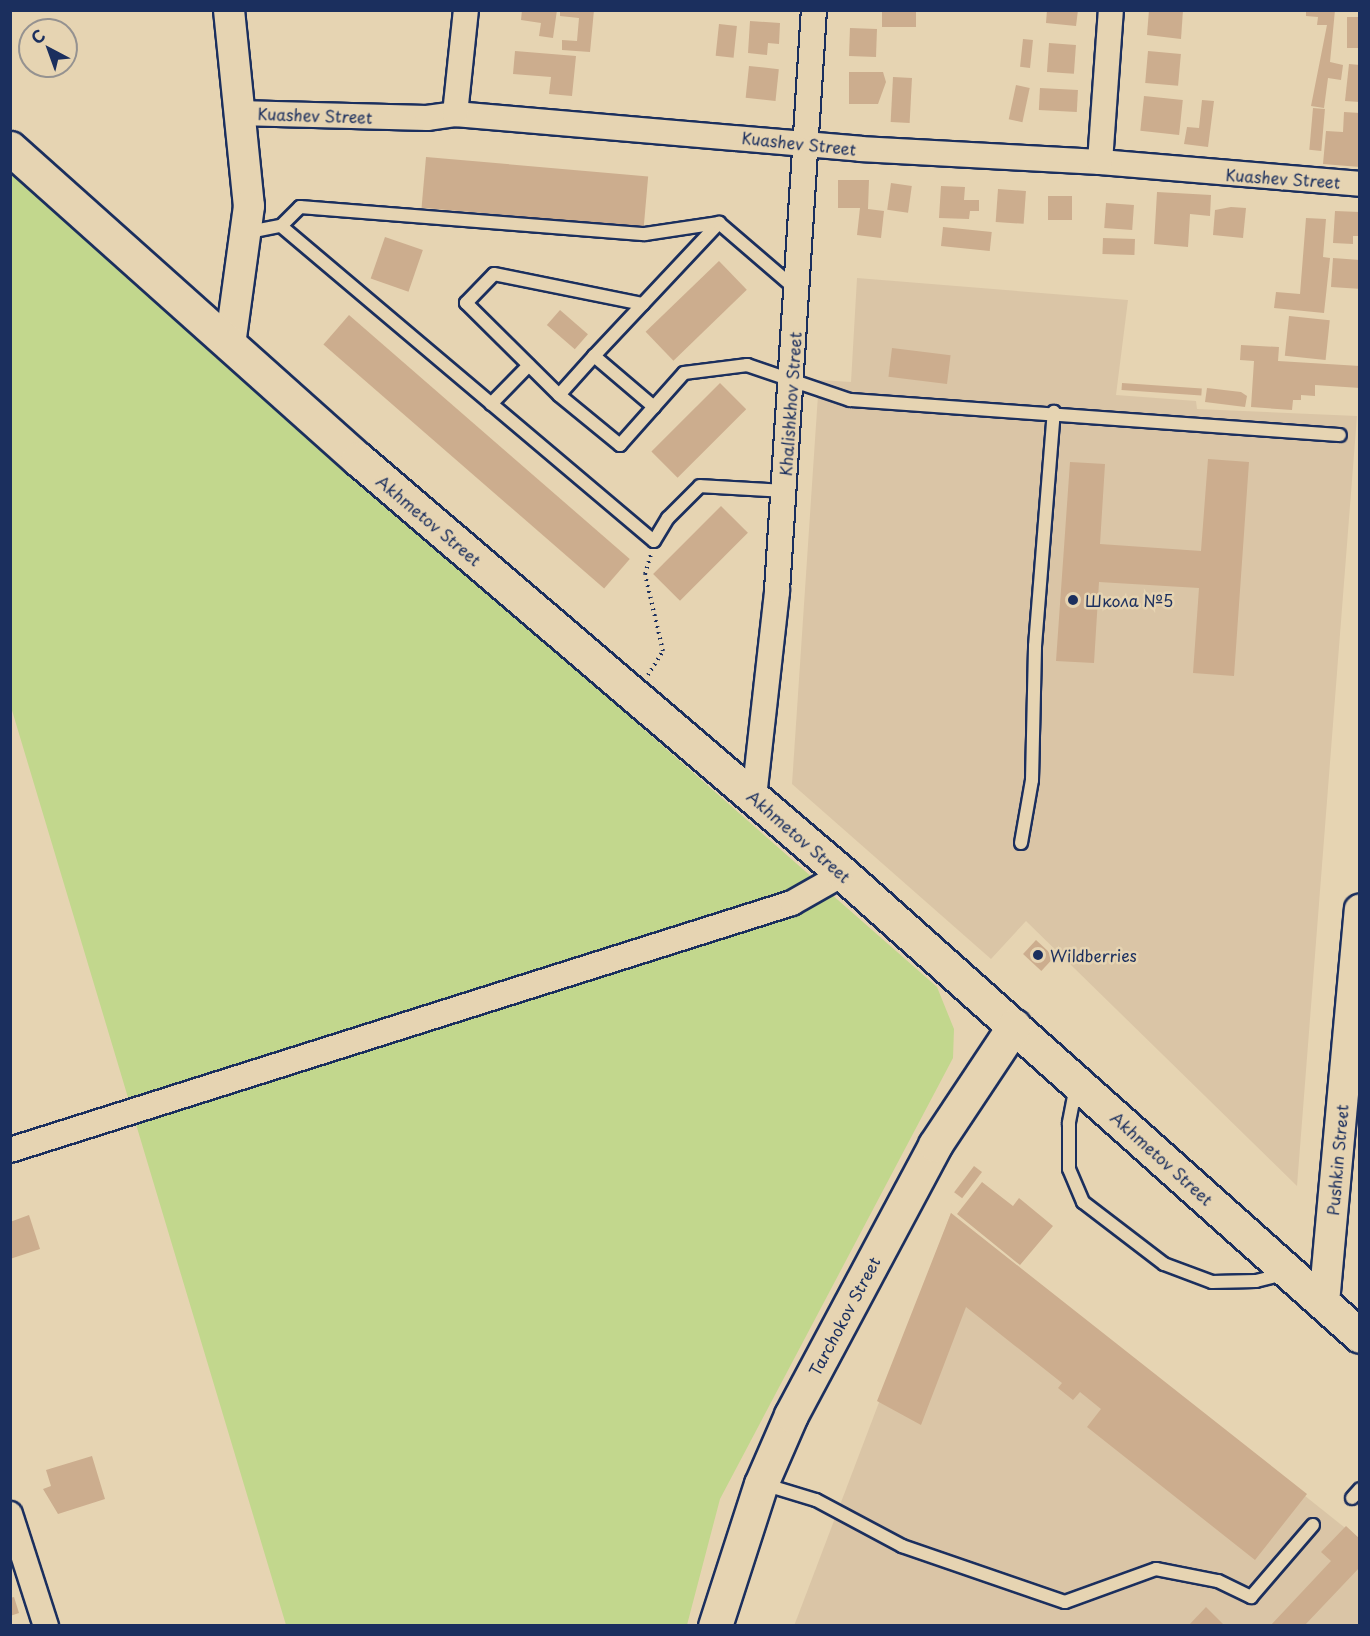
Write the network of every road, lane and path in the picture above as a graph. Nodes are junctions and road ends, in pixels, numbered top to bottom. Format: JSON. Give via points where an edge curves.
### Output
{"nodes":[{"id":1,"x":230,"y":10,"type":"edge"},
{"id":2,"x":466,"y":10,"type":"edge"},
{"id":3,"x":814,"y":10,"type":"edge"},
{"id":4,"x":1111,"y":10,"type":"edge"},
{"id":5,"x":238,"y":113,"type":"junction"},
{"id":6,"x":455,"y":114,"type":"junction"},
{"id":7,"x":806,"y":142,"type":"junction"},
{"id":8,"x":10,"y":148,"type":"edge"},
{"id":9,"x":1100,"y":162,"type":"junction"},
{"id":10,"x":1359,"y":184,"type":"edge"},
{"id":11,"x":719,"y":223,"type":"junction"},
{"id":12,"x":281,"y":226,"type":"junction"},
{"id":13,"x":249,"y":232,"type":"junction"},
{"id":14,"x":798,"y":291,"type":"junction"},
{"id":15,"x":643,"y":304,"type":"junction"},
{"id":16,"x":230,"y":345,"type":"junction"},
{"id":17,"x":594,"y":356,"type":"junction"},
{"id":18,"x":529,"y":365,"type":"junction"},
{"id":19,"x":791,"y":383,"type":"junction"},
{"id":20,"x":559,"y":395,"type":"junction"},
{"id":21,"x":491,"y":404,"type":"junction"},
{"id":22,"x":654,"y":406,"type":"junction"},
{"id":23,"x":1054,"y":412,"type":"junction"},
{"id":24,"x":1340,"y":435,"type":"dead end"},
{"id":25,"x":784,"y":491,"type":"junction"},
{"id":26,"x":654,"y":542,"type":"junction"},
{"id":27,"x":634,"y":695,"type":"junction"},
{"id":28,"x":754,"y":797,"type":"junction"},
{"id":29,"x":1021,"y":843,"type":"dead end"},
{"id":30,"x":843,"y":874,"type":"junction"},
{"id":31,"x":1359,"y":910,"type":"edge"},
{"id":32,"x":1014,"y":1026,"type":"junction"},
{"id":33,"x":1076,"y":1082,"type":"junction"},
{"id":34,"x":10,"y":1150,"type":"edge"},
{"id":35,"x":1290,"y":1272,"type":"junction"},
{"id":36,"x":1324,"y":1303,"type":"junction"},
{"id":37,"x":1359,"y":1336,"type":"edge"},
{"id":38,"x":761,"y":1484,"type":"junction"},
{"id":39,"x":10,"y":1514,"type":"edge"},
{"id":40,"x":1313,"y":1525,"type":"dead end"},
{"id":41,"x":46,"y":1626,"type":"edge"},
{"id":42,"x":715,"y":1626,"type":"edge"}],
"edges":[{"from":1,"to":5,"type":"street"},
{"from":2,"to":6,"type":"street"},
{"from":3,"to":7,"type":"street","name":"Khalishkhov Street"},
{"from":4,"to":9,"type":"street"},
{"from":5,"to":6,"type":"street","name":"Kuashev Street","via":[[427,118]]},
{"from":5,"to":13,"type":"street"},
{"from":6,"to":7,"type":"street","name":"Kuashev Street"},
{"from":7,"to":9,"type":"street","name":"Kuashev Street"},
{"from":7,"to":14,"type":"street","name":"Khalishkhov Street"},
{"from":8,"to":16,"type":"main road","name":"Akhmetov Street"},
{"from":9,"to":10,"type":"street","name":"Kuashev Street"},
{"from":11,"to":12,"type":"lane","via":[[645,234],[300,207]]},
{"from":11,"to":14,"type":"lane"},
{"from":11,"to":15,"type":"lane"},
{"from":12,"to":13,"type":"lane"},
{"from":12,"to":21,"type":"lane"},
{"from":13,"to":16,"type":"street"},
{"from":14,"to":19,"type":"street","name":"Khalishkhov Street"},
{"from":15,"to":17,"type":"lane"},
{"from":15,"to":18,"type":"lane","via":[[494,274],[466,303]]},
{"from":16,"to":27,"type":"main road","name":"Akhmetov Street"},
{"from":17,"to":20,"type":"lane"},
{"from":17,"to":22,"type":"lane"},
{"from":18,"to":20,"type":"lane"},
{"from":18,"to":21,"type":"lane"},
{"from":19,"to":22,"type":"lane","via":[[747,365],[704,370],[684,374]]},
{"from":19,"to":23,"type":"lane","via":[[850,400]]},
{"from":19,"to":25,"type":"street","name":"Khalishkhov Street"},
{"from":20,"to":22,"type":"lane","via":[[620,445]]},
{"from":21,"to":26,"type":"lane"},
{"from":23,"to":24,"type":"lane"},
{"from":23,"to":29,"type":"lane","via":[[1035,646],[1032,780]]},
{"from":25,"to":26,"type":"lane","via":[[700,486],[668,518]]},
{"from":25,"to":28,"type":"street","name":"Khalishkhov Street"},
{"from":26,"to":27,"type":"path","via":[[645,574],[663,651]]},
{"from":27,"to":28,"type":"main road","name":"Akhmetov Street"},
{"from":28,"to":30,"type":"main road","name":"Akhmetov Street"},
{"from":30,"to":32,"type":"main road","name":"Akhmetov Street"},
{"from":30,"to":34,"type":"street","via":[[792,903]]},
{"from":31,"to":36,"type":"street","name":"Pushkin Street"},
{"from":32,"to":33,"type":"main road","name":"Akhmetov Street"},
{"from":32,"to":38,"type":"main road","name":"Tarchokov Street","via":[[935,1145],[791,1415]]},
{"from":33,"to":35,"type":"main road","name":"Akhmetov Street"},
{"from":33,"to":35,"type":"lane","via":[[1069,1123],[1069,1169],[1083,1202],[1164,1264],[1212,1282],[1256,1281]]},
{"from":35,"to":36,"type":"main road","name":"Akhmetov Street"},
{"from":36,"to":37,"type":"main road","name":"Akhmetov Street"},
{"from":38,"to":40,"type":"lane","via":[[816,1500],[902,1546],[1065,1602],[1156,1569],[1218,1581],[1251,1597]]},
{"from":38,"to":42,"type":"main road","name":"Tarchokov Street"},
{"from":39,"to":41,"type":"street"}]}
